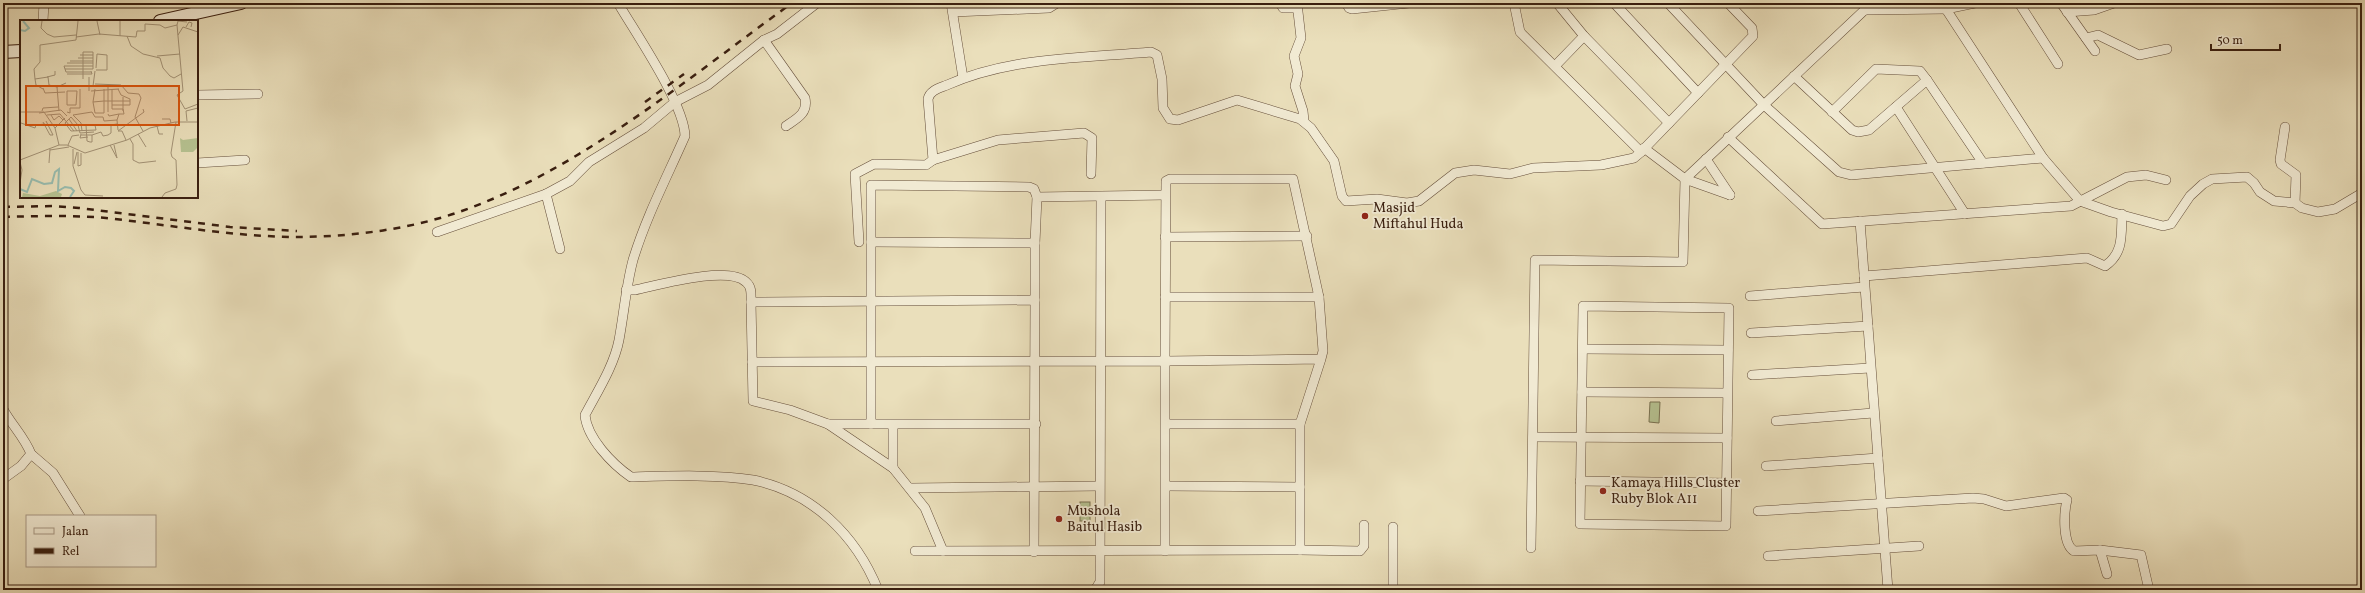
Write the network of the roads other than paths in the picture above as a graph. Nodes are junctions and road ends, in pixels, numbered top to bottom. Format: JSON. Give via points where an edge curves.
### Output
{"nodes":[{"id":1,"x":44,"y":3,"type":"edge"},
{"id":2,"x":242,"y":3,"type":"edge"},
{"id":3,"x":618,"y":3,"type":"edge"},
{"id":4,"x":817,"y":3,"type":"edge"},
{"id":5,"x":951,"y":3,"type":"edge"},
{"id":6,"x":1057,"y":3,"type":"edge"},
{"id":7,"x":1280,"y":3,"type":"edge"},
{"id":8,"x":1346,"y":3,"type":"edge"},
{"id":9,"x":1409,"y":3,"type":"edge"},
{"id":10,"x":1514,"y":3,"type":"edge"},
{"id":11,"x":1557,"y":3,"type":"edge"},
{"id":12,"x":1614,"y":3,"type":"edge"},
{"id":13,"x":1668,"y":3,"type":"edge"},
{"id":14,"x":1728,"y":3,"type":"edge"},
{"id":15,"x":1872,"y":3,"type":"edge"},
{"id":16,"x":1975,"y":3,"type":"edge"},
{"id":17,"x":2019,"y":3,"type":"edge"},
{"id":18,"x":2062,"y":3,"type":"edge"},
{"id":19,"x":2114,"y":3,"type":"edge"},
{"id":20,"x":1385,"y":4,"type":"edge"},
{"id":21,"x":1298,"y":5,"type":"edge"},
{"id":22,"x":1944,"y":6,"type":"edge"},
{"id":23,"x":1866,"y":10,"type":"junction"},
{"id":24,"x":953,"y":12,"type":"junction"},
{"id":25,"x":2068,"y":12,"type":"junction"},
{"id":26,"x":43,"y":20,"type":"edge"},
{"id":27,"x":165,"y":20,"type":"edge"},
{"id":28,"x":1584,"y":36,"type":"junction"},
{"id":29,"x":2086,"y":38,"type":"junction"},
{"id":30,"x":764,"y":40,"type":"junction"},
{"id":31,"x":2167,"y":49,"type":"dead end"},
{"id":32,"x":20,"y":51,"type":"edge"},
{"id":33,"x":2095,"y":51,"type":"dead end"},
{"id":34,"x":3,"y":52,"type":"edge"},
{"id":35,"x":2058,"y":64,"type":"dead end"},
{"id":36,"x":1726,"y":65,"type":"junction"},
{"id":37,"x":1555,"y":66,"type":"junction"},
{"id":38,"x":1794,"y":76,"type":"junction"},
{"id":39,"x":963,"y":78,"type":"junction"},
{"id":40,"x":1927,"y":80,"type":"junction"},
{"id":41,"x":258,"y":94,"type":"dead end"},
{"id":42,"x":1698,"y":94,"type":"junction"},
{"id":43,"x":198,"y":95,"type":"edge"},
{"id":44,"x":675,"y":102,"type":"junction"},
{"id":45,"x":1764,"y":105,"type":"junction"},
{"id":46,"x":1896,"y":107,"type":"junction"},
{"id":47,"x":1832,"y":112,"type":"junction"},
{"id":48,"x":1304,"y":121,"type":"junction"},
{"id":49,"x":1669,"y":123,"type":"junction"},
{"id":50,"x":786,"y":126,"type":"dead end"},
{"id":51,"x":2285,"y":127,"type":"dead end"},
{"id":52,"x":1728,"y":137,"type":"junction"},
{"id":53,"x":1643,"y":150,"type":"junction"},
{"id":54,"x":2043,"y":158,"type":"junction"},
{"id":55,"x":1706,"y":159,"type":"junction"},
{"id":56,"x":245,"y":160,"type":"dead end"},
{"id":57,"x":933,"y":160,"type":"junction"},
{"id":58,"x":1983,"y":163,"type":"junction"},
{"id":59,"x":198,"y":164,"type":"edge"},
{"id":60,"x":1936,"y":166,"type":"junction"},
{"id":61,"x":1091,"y":174,"type":"dead end"},
{"id":62,"x":1685,"y":179,"type":"junction"},
{"id":63,"x":2166,"y":180,"type":"dead end"},
{"id":64,"x":2362,"y":193,"type":"edge"},
{"id":65,"x":546,"y":194,"type":"junction"},
{"id":66,"x":1165,"y":195,"type":"junction"},
{"id":67,"x":1037,"y":197,"type":"junction"},
{"id":68,"x":1100,"y":197,"type":"junction"},
{"id":69,"x":2080,"y":201,"type":"junction"},
{"id":70,"x":2295,"y":203,"type":"junction"},
{"id":71,"x":1965,"y":214,"type":"junction"},
{"id":72,"x":2122,"y":214,"type":"junction"},
{"id":73,"x":1860,"y":221,"type":"junction"},
{"id":74,"x":436,"y":232,"type":"dead end"},
{"id":75,"x":1307,"y":236,"type":"junction"},
{"id":76,"x":1165,"y":237,"type":"junction"},
{"id":77,"x":859,"y":242,"type":"dead end"},
{"id":78,"x":871,"y":242,"type":"junction"},
{"id":79,"x":1035,"y":243,"type":"junction"},
{"id":80,"x":560,"y":249,"type":"dead end"},
{"id":81,"x":1864,"y":276,"type":"junction"},
{"id":82,"x":1864,"y":287,"type":"junction"},
{"id":83,"x":626,"y":290,"type":"junction"},
{"id":84,"x":1750,"y":296,"type":"dead end"},
{"id":85,"x":1165,"y":297,"type":"junction"},
{"id":86,"x":1319,"y":297,"type":"junction"},
{"id":87,"x":871,"y":300,"type":"junction"},
{"id":88,"x":1035,"y":300,"type":"junction"},
{"id":89,"x":751,"y":302,"type":"junction"},
{"id":90,"x":1868,"y":326,"type":"junction"},
{"id":91,"x":1751,"y":333,"type":"dead end"},
{"id":92,"x":1583,"y":350,"type":"junction"},
{"id":93,"x":1728,"y":350,"type":"junction"},
{"id":94,"x":1321,"y":359,"type":"junction"},
{"id":95,"x":1036,"y":361,"type":"junction"},
{"id":96,"x":1100,"y":361,"type":"junction"},
{"id":97,"x":1165,"y":361,"type":"junction"},
{"id":98,"x":752,"y":362,"type":"junction"},
{"id":99,"x":871,"y":362,"type":"junction"},
{"id":100,"x":1870,"y":368,"type":"junction"},
{"id":101,"x":1752,"y":376,"type":"dead end"},
{"id":102,"x":1582,"y":392,"type":"junction"},
{"id":103,"x":1727,"y":393,"type":"junction"},
{"id":104,"x":3,"y":408,"type":"edge"},
{"id":105,"x":1873,"y":413,"type":"junction"},
{"id":106,"x":1776,"y":421,"type":"dead end"},
{"id":107,"x":828,"y":424,"type":"junction"},
{"id":108,"x":871,"y":424,"type":"junction"},
{"id":109,"x":1036,"y":424,"type":"junction"},
{"id":110,"x":1166,"y":424,"type":"junction"},
{"id":111,"x":1300,"y":424,"type":"junction"},
{"id":112,"x":893,"y":425,"type":"junction"},
{"id":113,"x":1532,"y":437,"type":"junction"},
{"id":114,"x":1581,"y":437,"type":"junction"},
{"id":115,"x":1727,"y":438,"type":"junction"},
{"id":116,"x":31,"y":454,"type":"junction"},
{"id":117,"x":1878,"y":458,"type":"junction"},
{"id":118,"x":1766,"y":466,"type":"dead end"},
{"id":119,"x":893,"y":468,"type":"junction"},
{"id":120,"x":3,"y":479,"type":"edge"},
{"id":121,"x":1580,"y":481,"type":"junction"},
{"id":122,"x":1726,"y":483,"type":"junction"},
{"id":123,"x":1035,"y":486,"type":"junction"},
{"id":124,"x":1099,"y":486,"type":"junction"},
{"id":125,"x":1166,"y":486,"type":"junction"},
{"id":126,"x":1300,"y":487,"type":"junction"},
{"id":127,"x":911,"y":488,"type":"junction"},
{"id":128,"x":1881,"y":504,"type":"junction"},
{"id":129,"x":1758,"y":511,"type":"dead end"},
{"id":130,"x":79,"y":515,"type":"edge"},
{"id":131,"x":1364,"y":525,"type":"dead end"},
{"id":132,"x":1393,"y":527,"type":"dead end"},
{"id":133,"x":1919,"y":546,"type":"dead end"},
{"id":134,"x":1531,"y":548,"type":"dead end"},
{"id":135,"x":1885,"y":548,"type":"junction"},
{"id":136,"x":1100,"y":550,"type":"junction"},
{"id":137,"x":1300,"y":550,"type":"junction"},
{"id":138,"x":2100,"y":550,"type":"junction"},
{"id":139,"x":915,"y":551,"type":"dead end"},
{"id":140,"x":943,"y":551,"type":"junction"},
{"id":141,"x":1164,"y":551,"type":"junction"},
{"id":142,"x":1034,"y":552,"type":"junction"},
{"id":143,"x":1768,"y":556,"type":"dead end"},
{"id":144,"x":2106,"y":574,"type":"dead end"},
{"id":145,"x":1100,"y":582,"type":"junction"},
{"id":146,"x":878,"y":590,"type":"edge"},
{"id":147,"x":1096,"y":590,"type":"edge"},
{"id":148,"x":1106,"y":590,"type":"edge"},
{"id":149,"x":1393,"y":590,"type":"edge"},
{"id":150,"x":1888,"y":590,"type":"edge"},
{"id":151,"x":2149,"y":590,"type":"edge"}],
"edges":[{"from":1,"to":26,"type":"street"},
{"from":2,"to":27,"type":"main road"},
{"from":3,"to":44,"type":"street"},
{"from":4,"to":30,"type":"street","via":[[777,34]]},
{"from":5,"to":24,"type":"street"},
{"from":6,"to":24,"type":"street","via":[[1049,8]]},
{"from":7,"to":21,"type":"street","via":[[1283,8]]},
{"from":8,"to":20,"type":"street","via":[[1352,9]]},
{"from":9,"to":20,"type":"street"},
{"from":10,"to":37,"type":"street","via":[[1520,32]]},
{"from":11,"to":28,"type":"street"},
{"from":12,"to":42,"type":"street"},
{"from":13,"to":36,"type":"street"},
{"from":14,"to":36,"type":"street","via":[[1754,32]]},
{"from":15,"to":23,"type":"street"},
{"from":16,"to":22,"type":"street"},
{"from":17,"to":35,"type":"street"},
{"from":18,"to":25,"type":"street"},
{"from":19,"to":25,"type":"street","via":[[2094,10]]},
{"from":21,"to":48,"type":"street","via":[[1302,38],[1294,56],[1298,74],[1295,89]]},
{"from":22,"to":23,"type":"street"},
{"from":22,"to":54,"type":"street"},
{"from":23,"to":38,"type":"street"},
{"from":24,"to":39,"type":"street"},
{"from":25,"to":29,"type":"street"},
{"from":28,"to":37,"type":"street"},
{"from":28,"to":49,"type":"street"},
{"from":29,"to":31,"type":"street","via":[[2098,34],[2139,56]]},
{"from":29,"to":33,"type":"street"},
{"from":30,"to":44,"type":"street","via":[[708,85]]},
{"from":30,"to":50,"type":"street","via":[[805,98],[803,115]]},
{"from":32,"to":34,"type":"main road"},
{"from":36,"to":42,"type":"street"},
{"from":36,"to":45,"type":"street"},
{"from":37,"to":53,"type":"street"},
{"from":38,"to":45,"type":"street"},
{"from":38,"to":47,"type":"street"},
{"from":39,"to":48,"type":"street","via":[[1038,61],[1150,52],[1157,55],[1162,79],[1163,108],[1170,119],[1178,120],[1237,100]]},
{"from":39,"to":57,"type":"street","via":[[929,95]]},
{"from":40,"to":46,"type":"street"},
{"from":40,"to":47,"type":"street","via":[[1920,70],[1876,69]]},
{"from":40,"to":58,"type":"street"},
{"from":41,"to":43,"type":"street"},
{"from":42,"to":49,"type":"street"},
{"from":44,"to":65,"type":"street","via":[[644,128],[588,162],[570,180]]},
{"from":44,"to":83,"type":"street","via":[[685,126],[685,136],[655,201],[634,258]]},
{"from":45,"to":52,"type":"street"},
{"from":45,"to":60,"type":"street","via":[[1845,174]]},
{"from":46,"to":47,"type":"street","via":[[1864,132],[1852,130]]},
{"from":46,"to":60,"type":"street"},
{"from":48,"to":53,"type":"street","via":[[1334,161],[1342,196],[1346,201],[1377,199],[1412,203],[1455,173],[1474,170],[1510,174],[1533,168],[1601,165],[1634,158]]},
{"from":49,"to":53,"type":"street"},
{"from":51,"to":70,"type":"street","via":[[2280,160],[2281,164],[2296,175]]},
{"from":52,"to":55,"type":"street"},
{"from":52,"to":73,"type":"street","via":[[1822,224]]},
{"from":53,"to":62,"type":"street"},
{"from":54,"to":58,"type":"street"},
{"from":54,"to":69,"type":"street"},
{"from":55,"to":62,"type":"street"},
{"from":55,"to":62,"type":"street","via":[[1730,195]]},
{"from":56,"to":59,"type":"street"},
{"from":57,"to":61,"type":"street","via":[[998,140],[1084,132],[1092,138]]},
{"from":57,"to":77,"type":"street","via":[[926,165],[874,164],[855,174]]},
{"from":58,"to":60,"type":"street"},
{"from":60,"to":71,"type":"street"},
{"from":62,"to":113,"type":"street","via":[[1683,262],[1534,260]]},
{"from":63,"to":69,"type":"street","via":[[2146,175],[2127,177]]},
{"from":64,"to":70,"type":"street","via":[[2326,212],[2310,211]]},
{"from":65,"to":74,"type":"street"},
{"from":65,"to":80,"type":"street"},
{"from":66,"to":68,"type":"street"},
{"from":66,"to":75,"type":"street","via":[[1165,185],[1170,179],[1293,179]]},
{"from":66,"to":76,"type":"street"},
{"from":67,"to":68,"type":"street"},
{"from":67,"to":78,"type":"street","via":[[1034,190],[1029,187],[874,184],[870,187]]},
{"from":67,"to":79,"type":"street"},
{"from":68,"to":96,"type":"street"},
{"from":69,"to":71,"type":"street","via":[[2071,206]]},
{"from":69,"to":72,"type":"street"},
{"from":70,"to":72,"type":"street","via":[[2267,198],[2247,178],[2218,178],[2212,179],[2190,196],[2172,224],[2167,226]]},
{"from":71,"to":73,"type":"street"},
{"from":72,"to":81,"type":"street","via":[[2120,249],[2115,258],[2105,266],[2087,258]]},
{"from":73,"to":81,"type":"street"},
{"from":75,"to":76,"type":"street"},
{"from":75,"to":86,"type":"street"},
{"from":76,"to":85,"type":"street"},
{"from":78,"to":79,"type":"street"},
{"from":78,"to":87,"type":"street"},
{"from":79,"to":88,"type":"street"},
{"from":81,"to":82,"type":"street"},
{"from":82,"to":84,"type":"street"},
{"from":82,"to":90,"type":"street"},
{"from":83,"to":89,"type":"street","via":[[717,275],[732,276],[745,281],[751,288]]},
{"from":83,"to":146,"type":"street","via":[[619,341],[613,360],[585,414],[586,424],[594,438],[620,469],[631,477],[753,480],[792,493],[820,510],[846,536],[862,558]]},
{"from":85,"to":86,"type":"street"},
{"from":85,"to":97,"type":"street"},
{"from":86,"to":94,"type":"street","via":[[1323,351]]},
{"from":87,"to":88,"type":"street"},
{"from":87,"to":89,"type":"street"},
{"from":87,"to":99,"type":"street"},
{"from":88,"to":95,"type":"street"},
{"from":89,"to":98,"type":"street"},
{"from":90,"to":91,"type":"street"},
{"from":90,"to":100,"type":"street"},
{"from":92,"to":93,"type":"street"},
{"from":92,"to":93,"type":"street","via":[[1583,306],[1729,308]]},
{"from":92,"to":102,"type":"street"},
{"from":93,"to":103,"type":"street"},
{"from":94,"to":97,"type":"street"},
{"from":94,"to":111,"type":"street"},
{"from":95,"to":96,"type":"street"},
{"from":95,"to":99,"type":"street"},
{"from":95,"to":109,"type":"street"},
{"from":96,"to":97,"type":"street"},
{"from":96,"to":124,"type":"street"},
{"from":97,"to":110,"type":"street"},
{"from":98,"to":99,"type":"street"},
{"from":98,"to":107,"type":"street","via":[[753,401],[790,410]]},
{"from":99,"to":108,"type":"street"},
{"from":100,"to":101,"type":"street"},
{"from":100,"to":105,"type":"street"},
{"from":102,"to":103,"type":"street"},
{"from":102,"to":114,"type":"street"},
{"from":103,"to":115,"type":"street"},
{"from":104,"to":116,"type":"street"},
{"from":105,"to":106,"type":"street"},
{"from":105,"to":117,"type":"street"},
{"from":107,"to":108,"type":"street"},
{"from":107,"to":119,"type":"street"},
{"from":108,"to":112,"type":"street"},
{"from":109,"to":112,"type":"street"},
{"from":109,"to":123,"type":"street"},
{"from":110,"to":111,"type":"street"},
{"from":110,"to":125,"type":"street"},
{"from":111,"to":126,"type":"street"},
{"from":112,"to":119,"type":"street"},
{"from":113,"to":114,"type":"street"},
{"from":113,"to":134,"type":"street"},
{"from":114,"to":115,"type":"street"},
{"from":114,"to":121,"type":"street"},
{"from":115,"to":122,"type":"street"},
{"from":116,"to":120,"type":"street","via":[[21,466]]},
{"from":116,"to":130,"type":"street","via":[[53,474]]},
{"from":117,"to":118,"type":"street"},
{"from":117,"to":128,"type":"street"},
{"from":119,"to":127,"type":"street"},
{"from":121,"to":122,"type":"street"},
{"from":121,"to":122,"type":"street","via":[[1580,524],[1703,526],[1726,526]]},
{"from":123,"to":124,"type":"street"},
{"from":123,"to":127,"type":"street"},
{"from":123,"to":142,"type":"street"},
{"from":124,"to":136,"type":"street"},
{"from":125,"to":126,"type":"street"},
{"from":125,"to":141,"type":"street"},
{"from":126,"to":137,"type":"street"},
{"from":127,"to":140,"type":"street","via":[[925,508]]},
{"from":128,"to":129,"type":"street"},
{"from":128,"to":135,"type":"street"},
{"from":128,"to":138,"type":"street","via":[[1973,498],[2006,506],[2064,498],[2067,500],[2064,512],[2069,547],[2074,551]]},
{"from":131,"to":137,"type":"street","via":[[1364,546],[1360,551]]},
{"from":132,"to":149,"type":"street"},
{"from":133,"to":135,"type":"street"},
{"from":135,"to":143,"type":"street"},
{"from":135,"to":150,"type":"street"},
{"from":136,"to":141,"type":"street"},
{"from":136,"to":142,"type":"street"},
{"from":136,"to":145,"type":"street"},
{"from":137,"to":141,"type":"street"},
{"from":138,"to":144,"type":"street"},
{"from":138,"to":151,"type":"street","via":[[2141,555]]},
{"from":139,"to":140,"type":"street"},
{"from":140,"to":142,"type":"street"},
{"from":145,"to":147,"type":"street"},
{"from":145,"to":148,"type":"street"}]}
